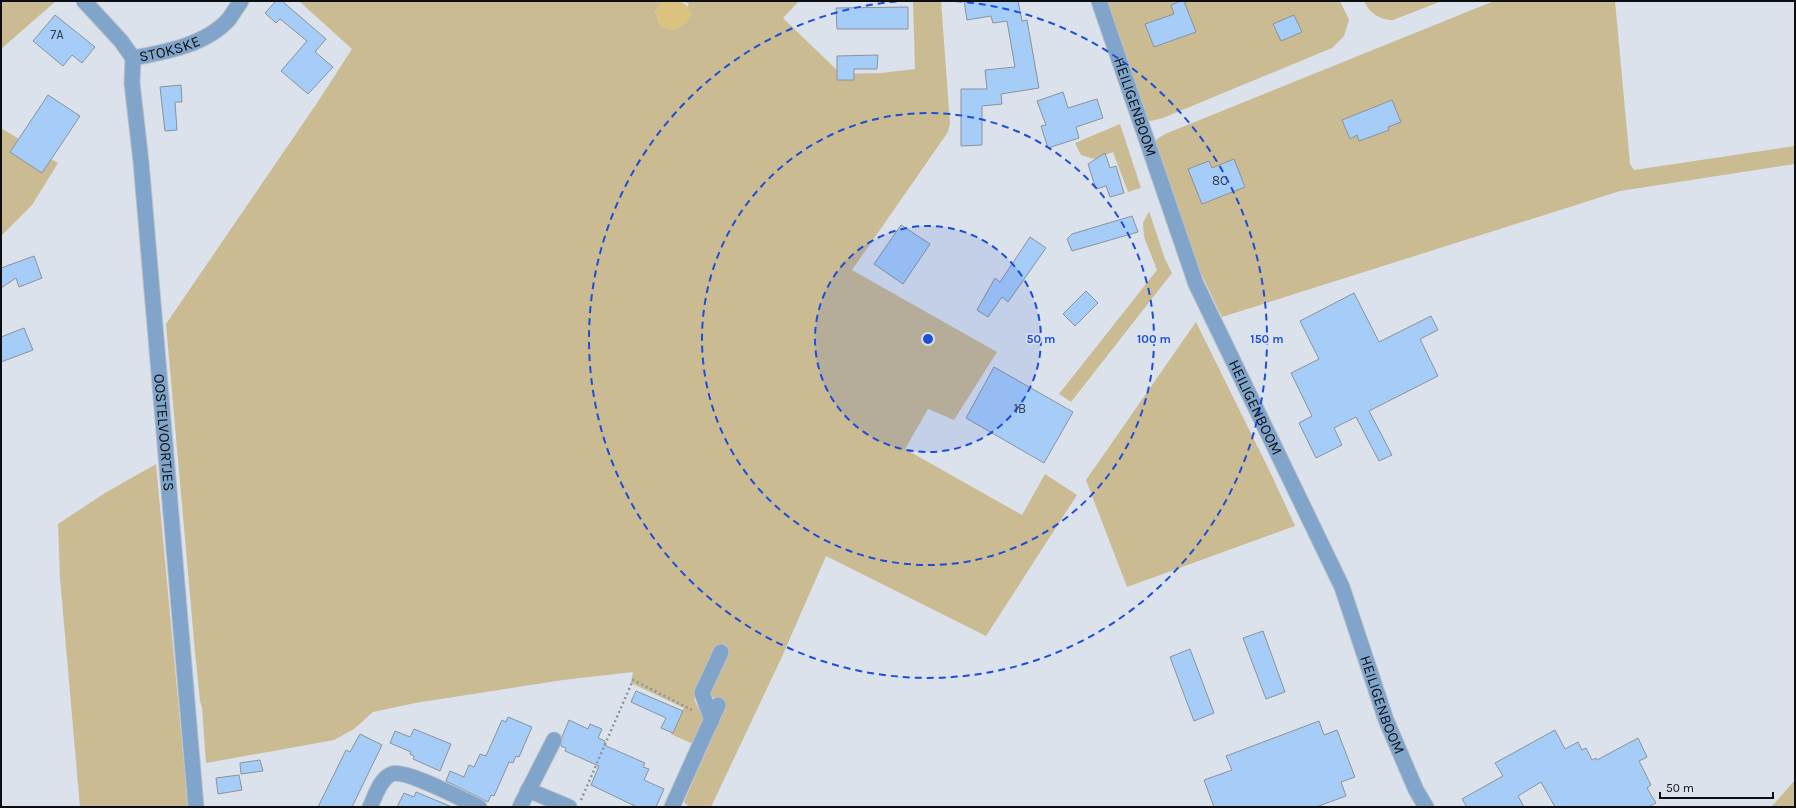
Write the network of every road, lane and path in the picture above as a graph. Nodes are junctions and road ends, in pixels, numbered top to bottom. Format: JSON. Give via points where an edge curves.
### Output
{"nodes":[{"id":1,"x":84,"y":1,"type":"edge"},
{"id":2,"x":241,"y":1,"type":"edge"},
{"id":3,"x":1099,"y":1,"type":"edge"},
{"id":4,"x":133,"y":58,"type":"junction"},
{"id":5,"x":721,"y":652,"type":"dead end"},
{"id":6,"x":718,"y":705,"type":"dead end"},
{"id":7,"x":712,"y":720,"type":"junction"},
{"id":8,"x":554,"y":740,"type":"dead end"},
{"id":9,"x":528,"y":790,"type":"junction"},
{"id":10,"x":196,"y":807,"type":"edge"},
{"id":11,"x":370,"y":807,"type":"edge"},
{"id":12,"x":479,"y":807,"type":"edge"},
{"id":13,"x":520,"y":807,"type":"edge"},
{"id":14,"x":569,"y":807,"type":"edge"},
{"id":15,"x":578,"y":807,"type":"edge"},
{"id":16,"x":672,"y":807,"type":"edge"},
{"id":17,"x":1426,"y":807,"type":"edge"}],
"edges":[{"from":1,"to":4,"type":"street","name":"STOKSKE"},
{"from":2,"to":4,"type":"street","name":"STOKSKE","via":[[228,20],[209,35],[181,46]]},
{"from":3,"to":17,"type":"street","name":"HEILIGENBOOM","via":[[1196,284],[1342,587],[1386,720]]},
{"from":4,"to":10,"type":"street","name":"OOSTELVOORTJES","via":[[132,83]]},
{"from":5,"to":7,"type":"street","via":[[702,693]]},
{"from":6,"to":7,"type":"street"},
{"from":7,"to":15,"type":"path","via":[[632,680]]},
{"from":7,"to":16,"type":"street"},
{"from":8,"to":9,"type":"street"},
{"from":9,"to":13,"type":"street"},
{"from":9,"to":14,"type":"street"},
{"from":11,"to":12,"type":"street","via":[[382,782],[392,774],[406,774]]}]}
